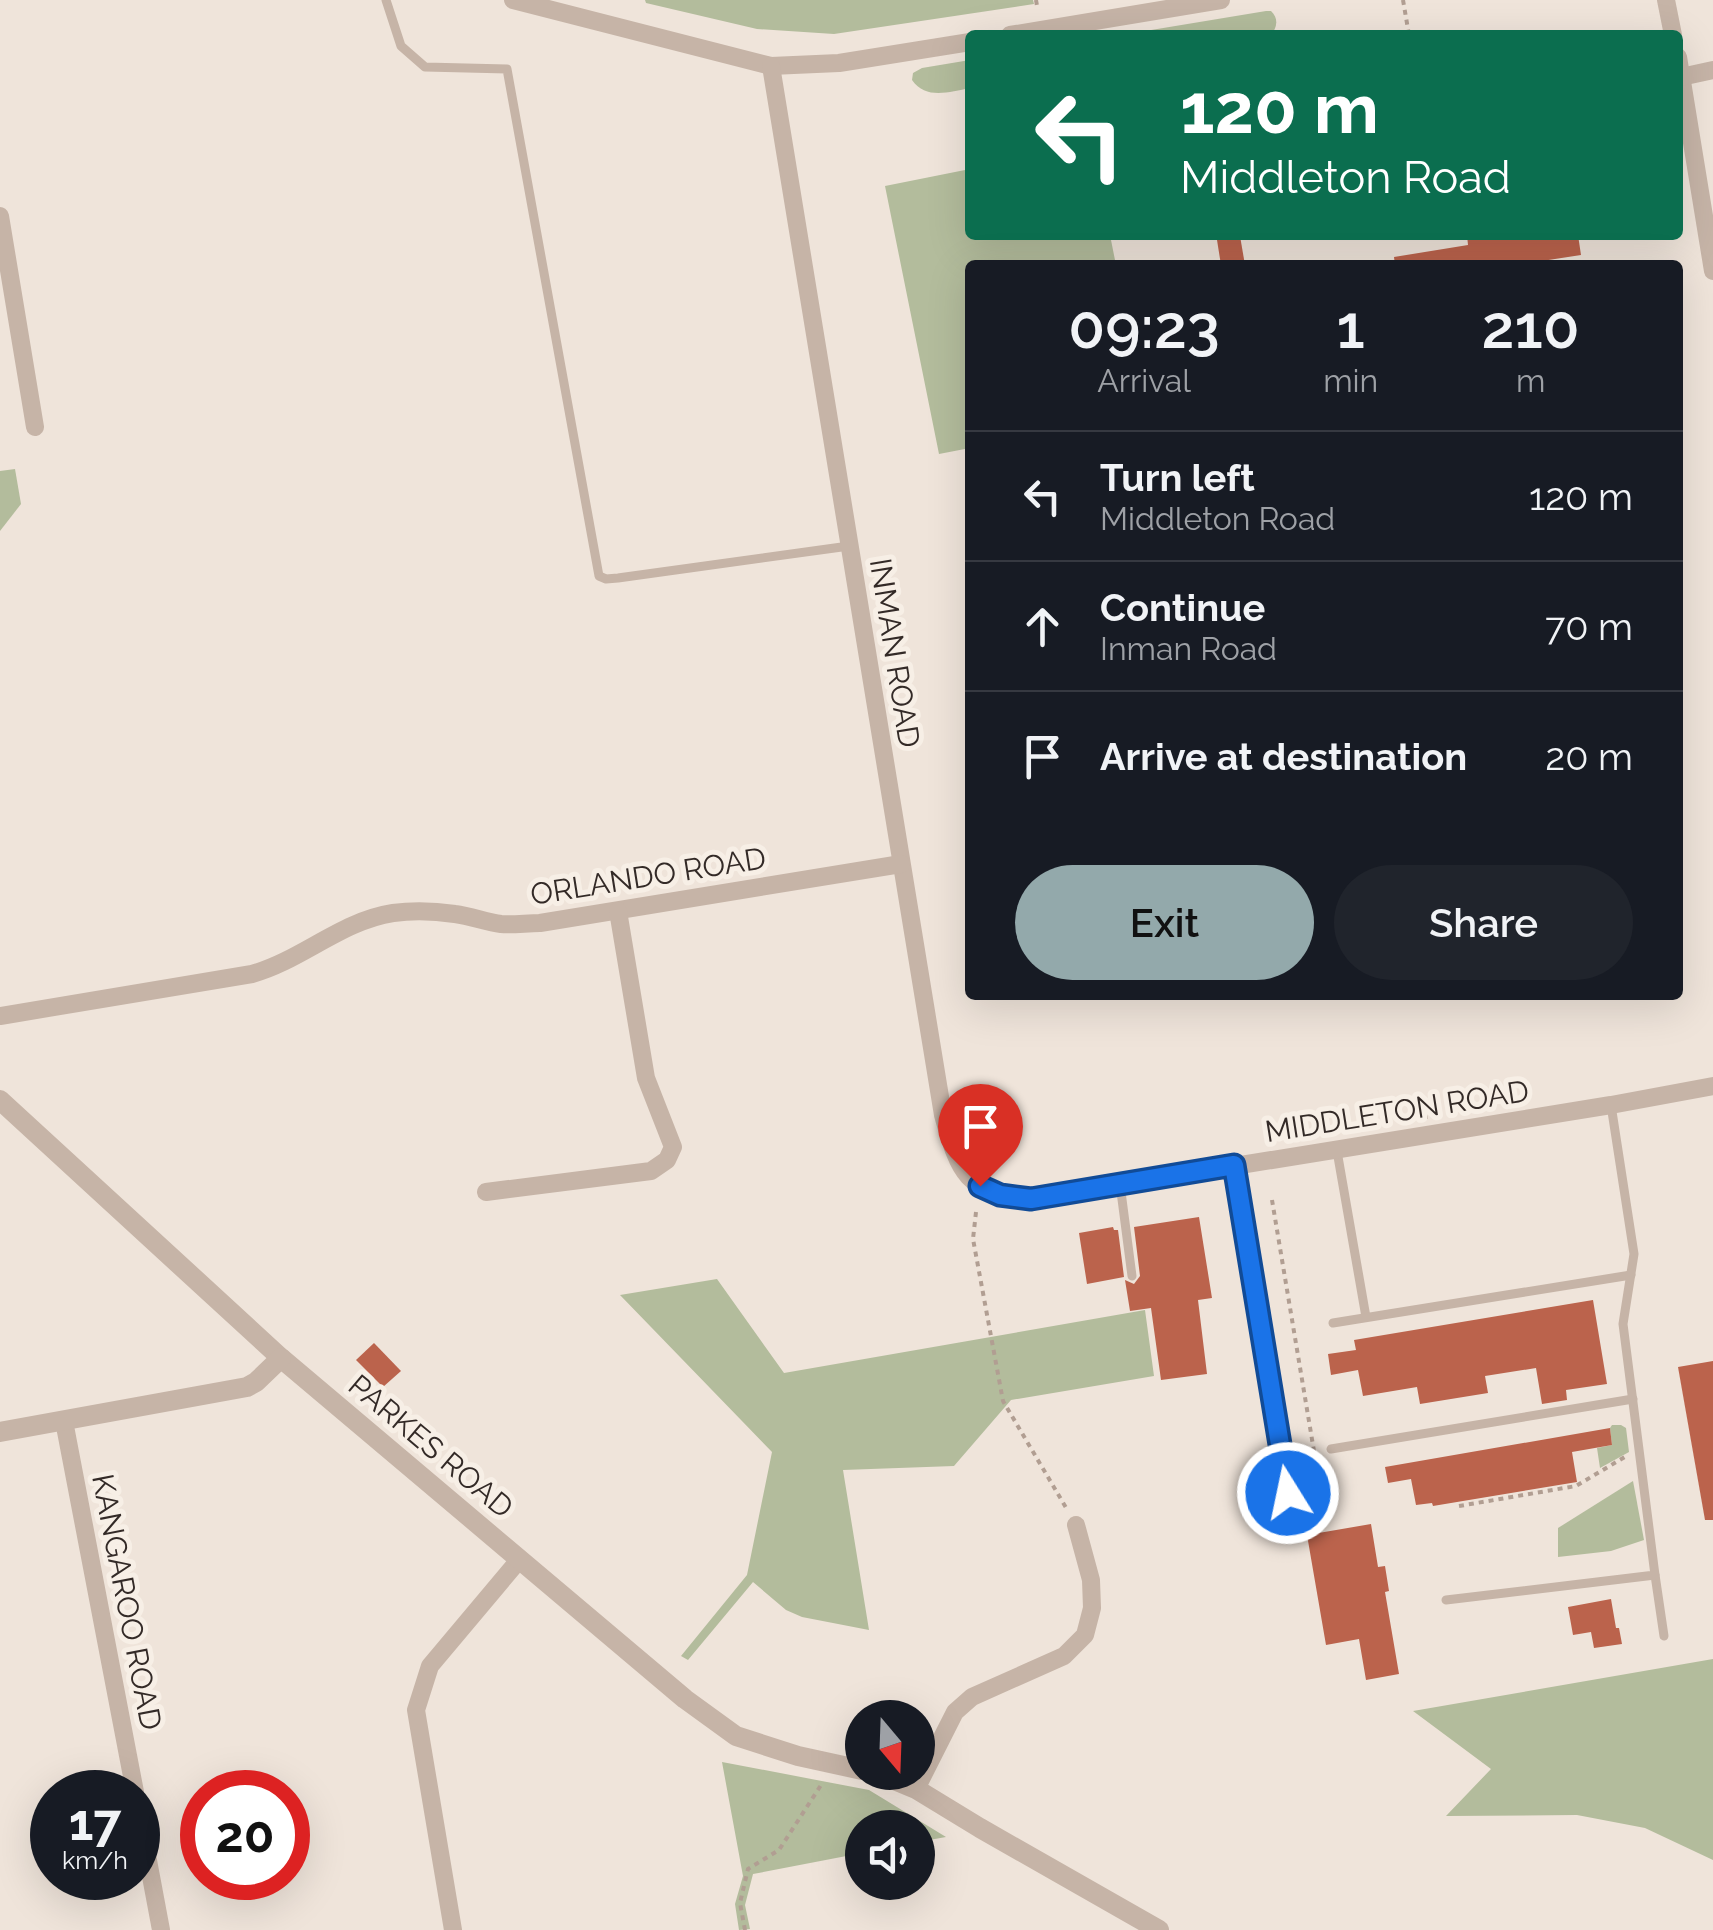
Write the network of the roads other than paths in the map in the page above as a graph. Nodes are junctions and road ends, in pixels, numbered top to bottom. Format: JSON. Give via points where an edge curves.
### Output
{"nodes":[{"id":1,"x":386,"y":0,"type":"edge"},
{"id":2,"x":513,"y":0,"type":"edge"},
{"id":3,"x":1222,"y":0,"type":"edge"},
{"id":4,"x":1666,"y":0,"type":"edge"},
{"id":5,"x":554,"y":5,"type":"edge"},
{"id":6,"x":1040,"y":30,"type":"edge"},
{"id":7,"x":1672,"y":30,"type":"edge"},
{"id":8,"x":965,"y":43,"type":"edge"},
{"id":9,"x":771,"y":66,"type":"junction"},
{"id":10,"x":1713,"y":70,"type":"edge"},
{"id":11,"x":1683,"y":76,"type":"edge"},
{"id":12,"x":1683,"y":88,"type":"edge"},
{"id":13,"x":0,"y":216,"type":"edge"},
{"id":14,"x":1713,"y":270,"type":"edge"},
{"id":15,"x":35,"y":427,"type":"dead end"},
{"id":16,"x":850,"y":546,"type":"junction"},
{"id":17,"x":901,"y":864,"type":"junction"},
{"id":18,"x":618,"y":911,"type":"junction"},
{"id":19,"x":0,"y":1016,"type":"edge"},
{"id":20,"x":1713,"y":1086,"type":"edge"},
{"id":21,"x":0,"y":1100,"type":"edge"},
{"id":22,"x":1611,"y":1104,"type":"junction"},
{"id":23,"x":1336,"y":1148,"type":"junction"},
{"id":24,"x":1234,"y":1165,"type":"junction"},
{"id":25,"x":1120,"y":1184,"type":"junction"},
{"id":26,"x":486,"y":1192,"type":"dead end"},
{"id":27,"x":1031,"y":1199,"type":"joint"},
{"id":28,"x":1631,"y":1274,"type":"junction"},
{"id":29,"x":1132,"y":1276,"type":"dead end"},
{"id":30,"x":1366,"y":1318,"type":"junction"},
{"id":31,"x":1332,"y":1323,"type":"dead end"},
{"id":32,"x":281,"y":1358,"type":"junction"},
{"id":33,"x":1633,"y":1399,"type":"junction"},
{"id":34,"x":64,"y":1421,"type":"junction"},
{"id":35,"x":0,"y":1432,"type":"edge"},
{"id":36,"x":1331,"y":1449,"type":"dead end"},
{"id":37,"x":1076,"y":1525,"type":"road end"},
{"id":38,"x":1298,"y":1531,"type":"road end"},
{"id":39,"x":519,"y":1560,"type":"junction"},
{"id":40,"x":1655,"y":1575,"type":"junction"},
{"id":41,"x":1446,"y":1600,"type":"dead end"},
{"id":42,"x":1664,"y":1636,"type":"dead end"},
{"id":43,"x":935,"y":1751,"type":"edge"},
{"id":44,"x":845,"y":1766,"type":"edge"},
{"id":45,"x":131,"y":1770,"type":"edge"},
{"id":46,"x":918,"y":1790,"type":"edge"},
{"id":47,"x":155,"y":1900,"type":"edge"},
{"id":48,"x":161,"y":1930,"type":"edge"},
{"id":49,"x":453,"y":1930,"type":"edge"},
{"id":50,"x":1159,"y":1930,"type":"edge"}],
"edges":[{"from":1,"to":16,"type":"lane","via":[[401,46],[424,66],[507,69],[599,576]]},
{"from":2,"to":5,"type":"street"},
{"from":3,"to":6,"type":"street"},
{"from":4,"to":7,"type":"street"},
{"from":5,"to":9,"type":"street"},
{"from":8,"to":9,"type":"street","via":[[839,63]]},
{"from":9,"to":16,"type":"street","name":"INMAN ROAD"},
{"from":10,"to":11,"type":"street"},
{"from":12,"to":14,"type":"street"},
{"from":13,"to":15,"type":"street"},
{"from":16,"to":17,"type":"street","name":"INMAN ROAD"},
{"from":17,"to":18,"type":"street","name":"ORLANDO ROAD"},
{"from":17,"to":27,"type":"street","name":"INMAN ROAD","via":[[954,1156],[980,1186]]},
{"from":18,"to":19,"type":"street","name":"ORLANDO ROAD","via":[[502,924],[455,914],[390,914],[252,974]]},
{"from":18,"to":26,"type":"street","via":[[646,1078],[673,1147],[667,1160],[651,1170]]},
{"from":20,"to":22,"type":"street","name":"MIDDLETON ROAD"},
{"from":21,"to":32,"type":"street","name":"PARKES ROAD"},
{"from":22,"to":23,"type":"street","name":"MIDDLETON ROAD"},
{"from":22,"to":28,"type":"lane","via":[[1634,1254]]},
{"from":23,"to":24,"type":"street","name":"MIDDLETON ROAD"},
{"from":23,"to":30,"type":"lane"},
{"from":24,"to":25,"type":"street","name":"MIDDLETON ROAD"},
{"from":24,"to":38,"type":"lane"},
{"from":25,"to":27,"type":"street","name":"MIDDLETON ROAD"},
{"from":25,"to":29,"type":"lane"},
{"from":28,"to":30,"type":"lane"},
{"from":28,"to":33,"type":"lane","via":[[1624,1324]]},
{"from":30,"to":31,"type":"lane"},
{"from":32,"to":34,"type":"street","via":[[247,1387]]},
{"from":32,"to":39,"type":"street","name":"PARKES ROAD"},
{"from":33,"to":36,"type":"lane"},
{"from":33,"to":40,"type":"lane"},
{"from":34,"to":35,"type":"street"},
{"from":34,"to":45,"type":"street","name":"KANGAROO ROAD"},
{"from":37,"to":43,"type":"street","via":[[1092,1580],[1084,1634],[1064,1656],[972,1697],[955,1712]]},
{"from":39,"to":44,"type":"street","name":"PARKES ROAD","via":[[736,1736]]},
{"from":39,"to":49,"type":"street","via":[[430,1666],[416,1710]]},
{"from":40,"to":41,"type":"lane"},
{"from":40,"to":42,"type":"lane"},
{"from":46,"to":50,"type":"street"},
{"from":47,"to":48,"type":"street"}]}
